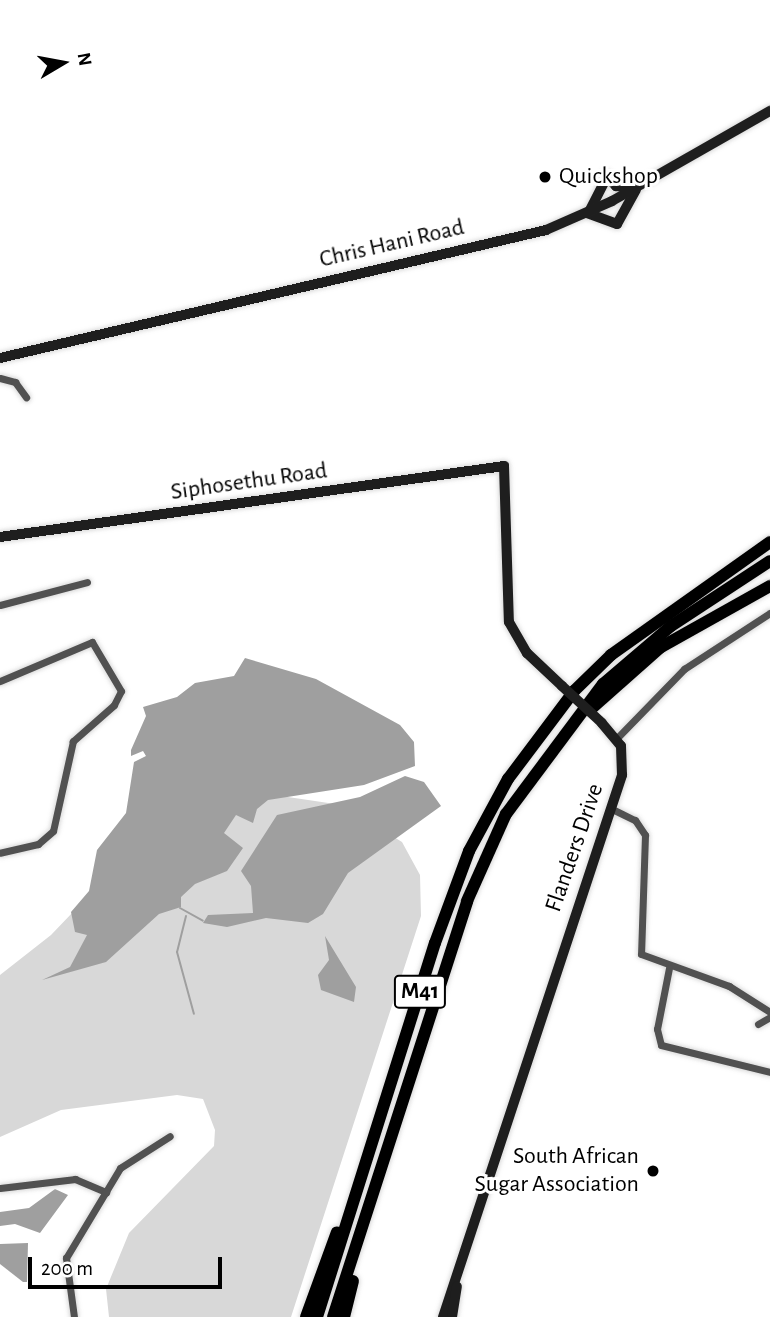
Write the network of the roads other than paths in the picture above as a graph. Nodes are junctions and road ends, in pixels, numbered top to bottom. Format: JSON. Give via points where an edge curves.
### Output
{"nodes":[{"id":1,"x":770,"y":111,"type":"edge"},
{"id":2,"x":638,"y":187,"type":"junction"},
{"id":3,"x":587,"y":213,"type":"junction"},
{"id":4,"x":0,"y":358,"type":"edge"},
{"id":5,"x":0,"y":378,"type":"edge"},
{"id":6,"x":26,"y":397,"type":"dead end"},
{"id":7,"x":0,"y":537,"type":"edge"},
{"id":8,"x":770,"y":540,"type":"edge"},
{"id":9,"x":770,"y":561,"type":"edge"},
{"id":10,"x":87,"y":582,"type":"dead end"},
{"id":11,"x":770,"y":586,"type":"edge"},
{"id":12,"x":0,"y":605,"type":"edge"},
{"id":13,"x":770,"y":613,"type":"edge"},
{"id":14,"x":0,"y":681,"type":"edge"},
{"id":15,"x":616,"y":738,"type":"junction"},
{"id":16,"x":559,"y":740,"type":"junction"},
{"id":17,"x":610,"y":808,"type":"junction"},
{"id":18,"x":0,"y":853,"type":"edge"},
{"id":19,"x":668,"y":968,"type":"junction"},
{"id":20,"x":770,"y":1015,"type":"edge"},
{"id":21,"x":758,"y":1024,"type":"dead end"},
{"id":22,"x":770,"y":1072,"type":"edge"},
{"id":23,"x":384,"y":1107,"type":"junction"},
{"id":24,"x":170,"y":1136,"type":"dead end"},
{"id":25,"x":387,"y":1152,"type":"junction"},
{"id":26,"x":0,"y":1188,"type":"edge"},
{"id":27,"x":106,"y":1192,"type":"junction"},
{"id":28,"x":458,"y":1271,"type":"junction"},
{"id":29,"x":74,"y":1317,"type":"edge"},
{"id":30,"x":306,"y":1317,"type":"edge"},
{"id":31,"x":317,"y":1317,"type":"edge"},
{"id":32,"x":333,"y":1317,"type":"edge"},
{"id":33,"x":344,"y":1317,"type":"edge"},
{"id":34,"x":443,"y":1317,"type":"edge"},
{"id":35,"x":452,"y":1317,"type":"edge"}],
"edges":[{"from":1,"to":2,"type":"street","name":"Chris Hani Road"},
{"from":2,"to":3,"type":"street","name":"Chris Hani Road"},
{"from":2,"to":3,"type":"street","via":[[617,224]]},
{"from":2,"to":3,"type":"street","via":[[620,188],[606,176]]},
{"from":3,"to":4,"type":"street","name":"Chris Hani Road","via":[[529,234]]},
{"from":5,"to":6,"type":"street","via":[[15,382]]},
{"from":7,"to":15,"type":"street","name":"Siphosethu Road","bridge":true,"via":[[503,466],[509,622],[527,653]]},
{"from":8,"to":23,"type":"highway","number":"M41","via":[[642,629],[589,676],[508,779],[457,881]]},
{"from":9,"to":16,"type":"highway","number":"M41","via":[[627,662]]},
{"from":10,"to":12,"type":"street"},
{"from":11,"to":16,"type":"highway","via":[[661,647]]},
{"from":13,"to":15,"type":"street","via":[[684,669]]},
{"from":14,"to":18,"type":"street","via":[[92,642],[121,691],[114,705],[73,741],[52,831],[38,844]]},
{"from":15,"to":17,"type":"street","name":"Flanders Drive","via":[[624,764]]},
{"from":16,"to":25,"type":"highway","number":"M41","via":[[506,814],[484,859]]},
{"from":17,"to":19,"type":"street","via":[[643,828],[640,954]]},
{"from":17,"to":28,"type":"street","name":"Flanders Drive"},
{"from":19,"to":20,"type":"street","via":[[725,984]]},
{"from":19,"to":22,"type":"street","via":[[657,1029],[661,1045]]},
{"from":20,"to":21,"type":"street"},
{"from":23,"to":30,"type":"highway"},
{"from":23,"to":31,"type":"highway","number":"M41"},
{"from":24,"to":27,"type":"street","via":[[124,1164]]},
{"from":25,"to":32,"type":"highway","number":"M41"},
{"from":25,"to":33,"type":"highway"},
{"from":26,"to":27,"type":"street","via":[[69,1179]]},
{"from":27,"to":29,"type":"street","via":[[64,1264]]},
{"from":28,"to":34,"type":"street","name":"Flanders Drive"},
{"from":28,"to":35,"type":"street","name":"Flanders Drive"}]}
